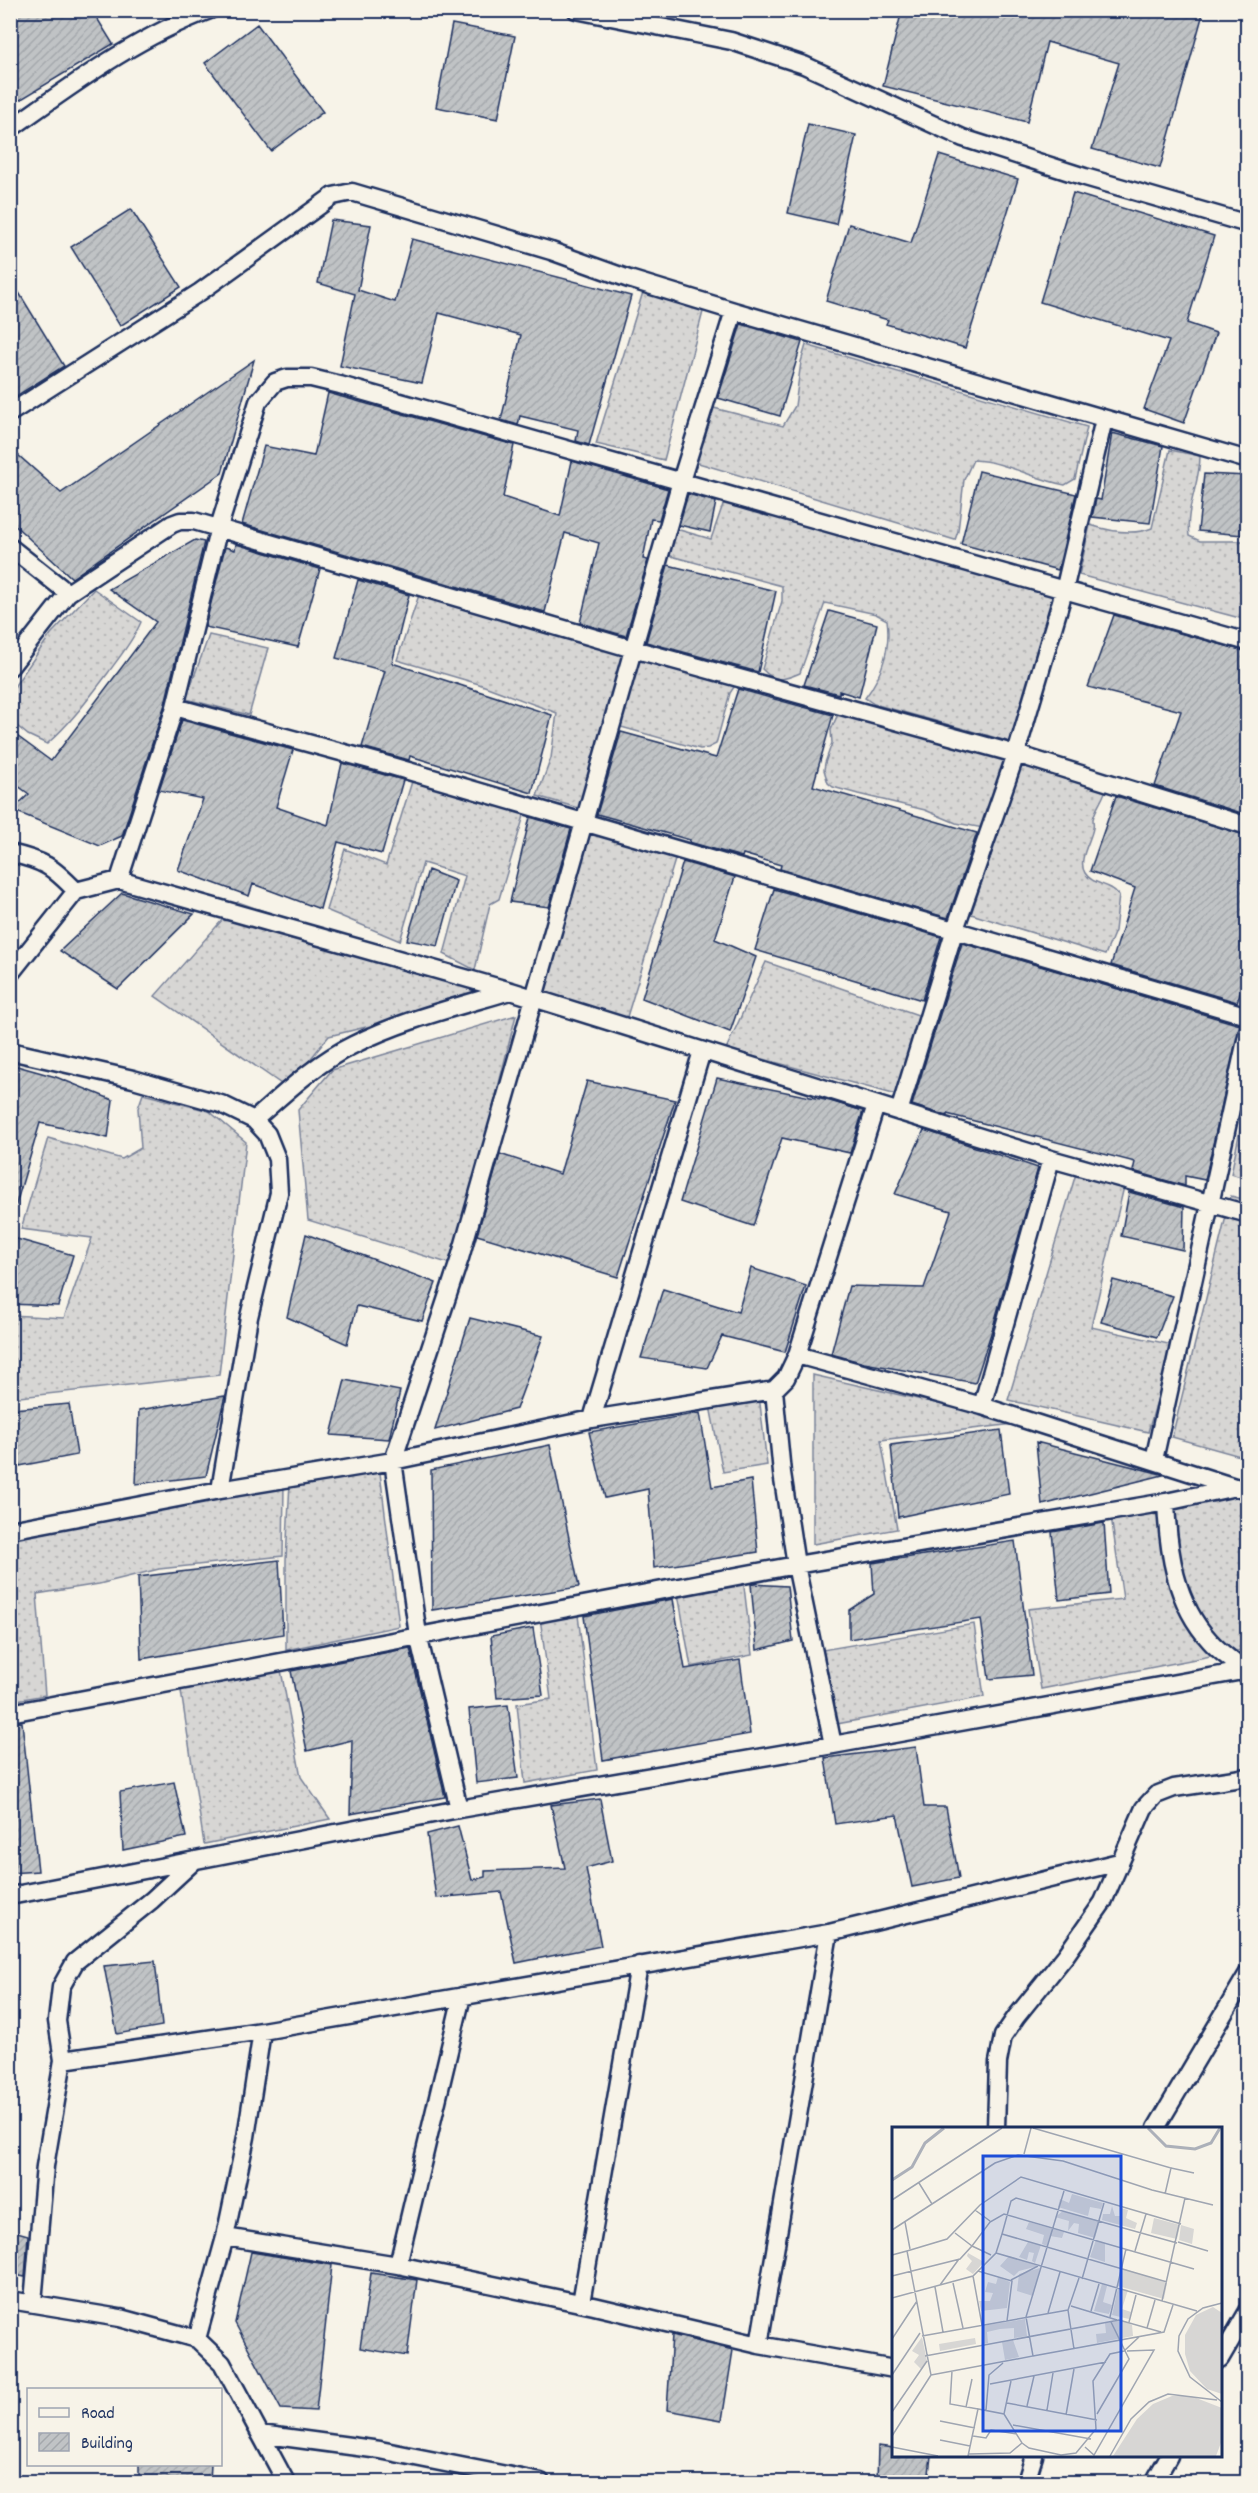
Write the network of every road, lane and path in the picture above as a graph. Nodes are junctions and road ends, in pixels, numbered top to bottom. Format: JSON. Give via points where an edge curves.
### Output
{"nodes":[{"id":1,"x":210,"y":10,"type":"edge"},
{"id":2,"x":576,"y":10,"type":"edge"},
{"id":3,"x":10,"y":129,"type":"edge"},
{"id":4,"x":1248,"y":224,"type":"edge"},
{"id":5,"x":734,"y":311,"type":"junction"},
{"id":6,"x":10,"y":413,"type":"edge"},
{"id":7,"x":1104,"y":419,"type":"junction"},
{"id":8,"x":1248,"y":460,"type":"edge"},
{"id":9,"x":681,"y":481,"type":"junction"},
{"id":10,"x":219,"y":527,"type":"junction"},
{"id":11,"x":10,"y":547,"type":"edge"},
{"id":12,"x":1064,"y":591,"type":"junction"},
{"id":13,"x":68,"y":593,"type":"junction"},
{"id":14,"x":1248,"y":642,"type":"edge"},
{"id":15,"x":633,"y":649,"type":"junction"},
{"id":16,"x":10,"y":667,"type":"edge"},
{"id":17,"x":175,"y":706,"type":"junction"},
{"id":18,"x":1016,"y":754,"type":"junction"},
{"id":19,"x":584,"y":821,"type":"junction"},
{"id":20,"x":1248,"y":826,"type":"edge"},
{"id":21,"x":10,"y":853,"type":"edge"},
{"id":22,"x":119,"y":880,"type":"junction"},
{"id":23,"x":76,"y":891,"type":"junction"},
{"id":24,"x":954,"y":932,"type":"junction"},
{"id":25,"x":10,"y":974,"type":"edge"},
{"id":26,"x":511,"y":991,"type":"junction"},
{"id":27,"x":534,"y":998,"type":"junction"},
{"id":28,"x":1248,"y":1016,"type":"edge"},
{"id":29,"x":1248,"y":1031,"type":"edge"},
{"id":30,"x":702,"y":1050,"type":"junction"},
{"id":31,"x":10,"y":1051,"type":"edge"},
{"id":32,"x":876,"y":1105,"type":"junction"},
{"id":33,"x":899,"y":1112,"type":"junction"},
{"id":34,"x":254,"y":1120,"type":"junction"},
{"id":35,"x":1051,"y":1159,"type":"junction"},
{"id":36,"x":1210,"y":1204,"type":"junction"},
{"id":37,"x":1248,"y":1214,"type":"edge"},
{"id":38,"x":797,"y":1355,"type":"junction"},
{"id":39,"x":774,"y":1390,"type":"junction"},
{"id":40,"x":982,"y":1406,"type":"junction"},
{"id":41,"x":591,"y":1419,"type":"junction"},
{"id":42,"x":1154,"y":1460,"type":"junction"},
{"id":43,"x":393,"y":1461,"type":"junction"},
{"id":44,"x":1242,"y":1489,"type":"edge"},
{"id":45,"x":220,"y":1490,"type":"junction"},
{"id":46,"x":1166,"y":1502,"type":"junction"},
{"id":47,"x":10,"y":1530,"type":"edge"},
{"id":48,"x":796,"y":1566,"type":"junction"},
{"id":49,"x":418,"y":1635,"type":"junction"},
{"id":50,"x":1246,"y":1672,"type":"edge"},
{"id":51,"x":10,"y":1713,"type":"edge"},
{"id":52,"x":832,"y":1745,"type":"junction"},
{"id":53,"x":1248,"y":1777,"type":"edge"},
{"id":54,"x":459,"y":1809,"type":"junction"},
{"id":55,"x":193,"y":1862,"type":"junction"},
{"id":56,"x":1119,"y":1862,"type":"junction"},
{"id":57,"x":10,"y":1896,"type":"edge"},
{"id":58,"x":829,"y":1933,"type":"junction"},
{"id":59,"x":639,"y":1965,"type":"junction"},
{"id":60,"x":1248,"y":1973,"type":"edge"},
{"id":61,"x":462,"y":1996,"type":"junction"},
{"id":62,"x":262,"y":2031,"type":"junction"},
{"id":63,"x":63,"y":2060,"type":"junction"},
{"id":64,"x":996,"y":2127,"type":"edge"},
{"id":65,"x":1157,"y":2127,"type":"edge"},
{"id":66,"x":225,"y":2237,"type":"junction"},
{"id":67,"x":398,"y":2265,"type":"junction"},
{"id":68,"x":10,"y":2300,"type":"edge"},
{"id":69,"x":33,"y":2302,"type":"junction"},
{"id":70,"x":581,"y":2303,"type":"junction"},
{"id":71,"x":1248,"y":2312,"type":"edge"},
{"id":72,"x":197,"y":2339,"type":"junction"},
{"id":73,"x":759,"y":2345,"type":"junction"},
{"id":74,"x":1222,"y":2357,"type":"edge"},
{"id":75,"x":892,"y":2369,"type":"edge"},
{"id":76,"x":260,"y":2434,"type":"junction"},
{"id":77,"x":1034,"y":2457,"type":"edge"},
{"id":78,"x":1168,"y":2457,"type":"edge"},
{"id":79,"x":286,"y":2482,"type":"edge"},
{"id":80,"x":541,"y":2482,"type":"edge"},
{"id":81,"x":1026,"y":2482,"type":"edge"},
{"id":82,"x":1154,"y":2482,"type":"edge"}],
"edges":[{"from":1,"to":3,"type":"street","via":[[113,58]]},
{"from":2,"to":4,"type":"street","via":[[731,41],[804,64],[963,138]]},
{"from":5,"to":6,"type":"street","via":[[368,195],[341,193],[200,292]]},
{"from":5,"to":7,"type":"street"},
{"from":5,"to":9,"type":"street"},
{"from":7,"to":8,"type":"street"},
{"from":7,"to":12,"type":"street"},
{"from":9,"to":10,"type":"street","via":[[298,376],[274,382],[258,402]]},
{"from":9,"to":12,"type":"street"},
{"from":9,"to":15,"type":"street"},
{"from":10,"to":13,"type":"street","via":[[194,521],[172,524]]},
{"from":10,"to":15,"type":"street"},
{"from":10,"to":17,"type":"street"},
{"from":11,"to":13,"type":"street"},
{"from":12,"to":14,"type":"street"},
{"from":12,"to":18,"type":"street"},
{"from":13,"to":16,"type":"street"},
{"from":15,"to":18,"type":"street"},
{"from":15,"to":19,"type":"street"},
{"from":17,"to":19,"type":"street"},
{"from":17,"to":22,"type":"street"},
{"from":18,"to":20,"type":"street"},
{"from":18,"to":24,"type":"street"},
{"from":19,"to":24,"type":"street"},
{"from":19,"to":27,"type":"street"},
{"from":21,"to":23,"type":"street","via":[[45,863]]},
{"from":22,"to":23,"type":"street"},
{"from":22,"to":26,"type":"street"},
{"from":23,"to":25,"type":"street"},
{"from":24,"to":28,"type":"street"},
{"from":24,"to":33,"type":"street"},
{"from":26,"to":27,"type":"street"},
{"from":26,"to":34,"type":"street","via":[[394,1026],[351,1045],[308,1073]]},
{"from":27,"to":30,"type":"street"},
{"from":27,"to":43,"type":"street","via":[[460,1258]]},
{"from":29,"to":36,"type":"street"},
{"from":30,"to":32,"type":"street"},
{"from":30,"to":41,"type":"street"},
{"from":31,"to":34,"type":"street","via":[[221,1104]]},
{"from":32,"to":33,"type":"street"},
{"from":32,"to":38,"type":"street"},
{"from":33,"to":35,"type":"street"},
{"from":34,"to":45,"type":"street","via":[[267,1134],[277,1159],[279,1193],[249,1317]]},
{"from":35,"to":36,"type":"street"},
{"from":35,"to":40,"type":"street"},
{"from":36,"to":37,"type":"street"},
{"from":36,"to":42,"type":"street"},
{"from":38,"to":39,"type":"street","via":[[786,1378]]},
{"from":38,"to":40,"type":"street"},
{"from":39,"to":41,"type":"street"},
{"from":39,"to":48,"type":"street"},
{"from":40,"to":42,"type":"street"},
{"from":41,"to":43,"type":"street"},
{"from":42,"to":44,"type":"street"},
{"from":43,"to":45,"type":"street"},
{"from":43,"to":49,"type":"street"},
{"from":44,"to":46,"type":"street"},
{"from":45,"to":47,"type":"street"},
{"from":46,"to":48,"type":"street"},
{"from":46,"to":50,"type":"street","via":[[1171,1563],[1186,1606],[1210,1642]]},
{"from":48,"to":49,"type":"street"},
{"from":48,"to":52,"type":"street"},
{"from":49,"to":51,"type":"street"},
{"from":49,"to":54,"type":"street"},
{"from":50,"to":52,"type":"street"},
{"from":52,"to":54,"type":"street"},
{"from":53,"to":56,"type":"street","via":[[1174,1788],[1156,1795],[1143,1808]]},
{"from":54,"to":55,"type":"street"},
{"from":55,"to":57,"type":"street"},
{"from":55,"to":63,"type":"street","via":[[75,1962],[62,1987],[57,2021]]},
{"from":56,"to":58,"type":"street"},
{"from":56,"to":64,"type":"street","via":[[1103,1902],[1003,2037],[998,2062]]},
{"from":58,"to":59,"type":"street"},
{"from":58,"to":73,"type":"street"},
{"from":59,"to":61,"type":"street"},
{"from":59,"to":70,"type":"street"},
{"from":60,"to":65,"type":"street"},
{"from":61,"to":62,"type":"street"},
{"from":61,"to":67,"type":"street"},
{"from":62,"to":63,"type":"street"},
{"from":62,"to":66,"type":"street"},
{"from":63,"to":69,"type":"street","via":[[45,2166]]},
{"from":66,"to":67,"type":"street"},
{"from":66,"to":72,"type":"street"},
{"from":67,"to":70,"type":"street"},
{"from":68,"to":69,"type":"street"},
{"from":69,"to":72,"type":"street","via":[[120,2318]]},
{"from":70,"to":73,"type":"street"},
{"from":71,"to":74,"type":"street"},
{"from":72,"to":76,"type":"street","via":[[222,2363]]},
{"from":73,"to":75,"type":"street"},
{"from":76,"to":79,"type":"street"},
{"from":76,"to":80,"type":"street","via":[[380,2450]]},
{"from":77,"to":81,"type":"street"},
{"from":78,"to":82,"type":"street"}]}
